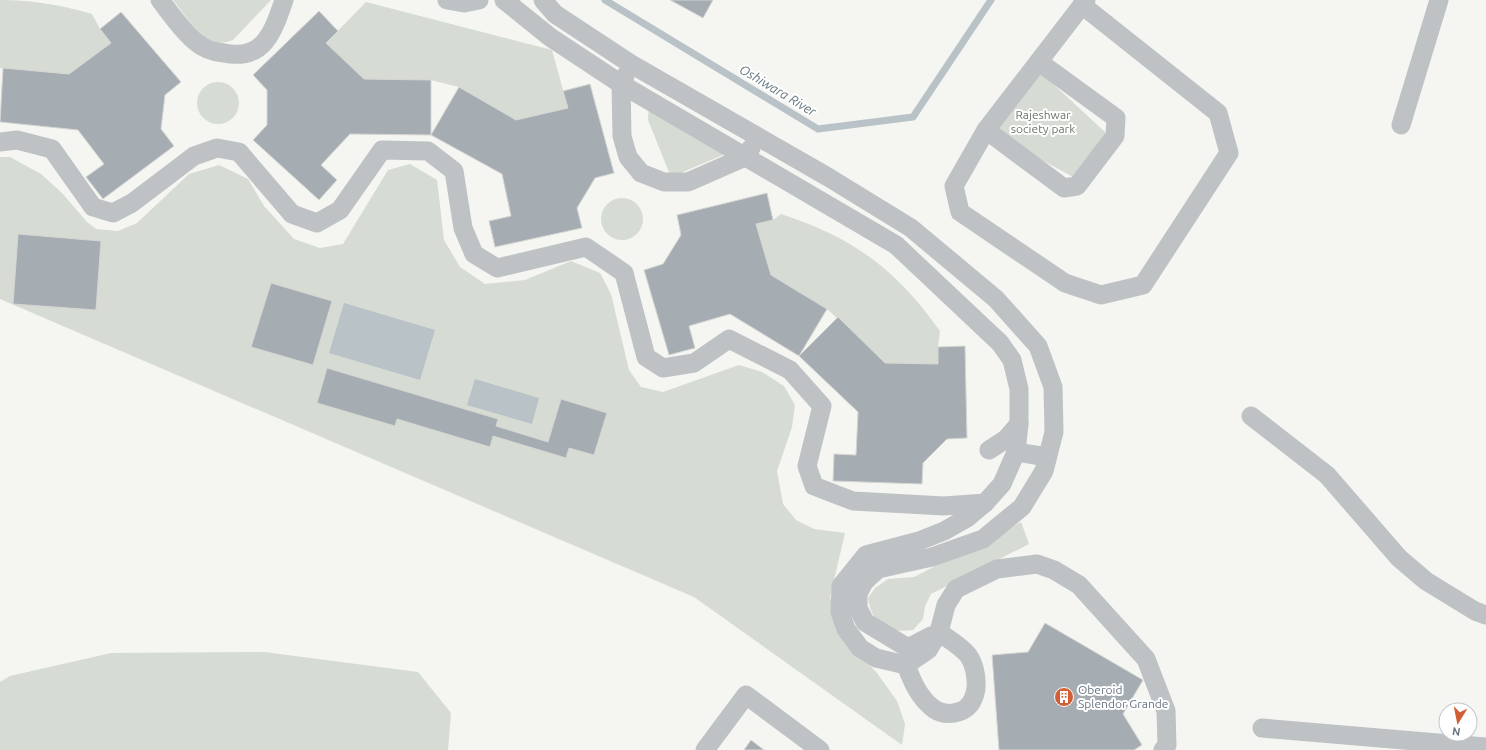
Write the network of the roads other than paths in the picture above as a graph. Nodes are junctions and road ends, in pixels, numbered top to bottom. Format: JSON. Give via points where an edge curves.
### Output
{"nodes":[{"id":1,"x":160,"y":0,"type":"edge"},
{"id":2,"x":284,"y":0,"type":"edge"},
{"id":3,"x":447,"y":0,"type":"edge"},
{"id":4,"x":479,"y":0,"type":"edge"},
{"id":5,"x":504,"y":0,"type":"edge"},
{"id":6,"x":543,"y":0,"type":"edge"},
{"id":7,"x":1439,"y":0,"type":"edge"},
{"id":8,"x":1084,"y":3,"type":"edge"},
{"id":9,"x":1039,"y":62,"type":"junction"},
{"id":10,"x":631,"y":64,"type":"junction"},
{"id":11,"x":621,"y":84,"type":"junction"},
{"id":12,"x":1401,"y":125,"type":"dead end"},
{"id":13,"x":986,"y":130,"type":"junction"},
{"id":14,"x":758,"y":137,"type":"junction"},
{"id":15,"x":0,"y":142,"type":"edge"},
{"id":16,"x":745,"y":157,"type":"junction"},
{"id":17,"x":1005,"y":309,"type":"junction"},
{"id":18,"x":985,"y":329,"type":"junction"},
{"id":19,"x":1251,"y":416,"type":"dead end"},
{"id":20,"x":1019,"y":424,"type":"junction"},
{"id":21,"x":989,"y":450,"type":"dead end"},
{"id":22,"x":1016,"y":452,"type":"junction"},
{"id":23,"x":1048,"y":457,"type":"junction"},
{"id":24,"x":985,"y":502,"type":"junction"},
{"id":25,"x":966,"y":518,"type":"junction"},
{"id":26,"x":983,"y":539,"type":"junction"},
{"id":27,"x":1486,"y":615,"type":"edge"},
{"id":28,"x":939,"y":632,"type":"junction"},
{"id":29,"x":906,"y":665,"type":"junction"},
{"id":30,"x":1262,"y":728,"type":"dead end"},
{"id":31,"x":1486,"y":747,"type":"edge"},
{"id":32,"x":706,"y":750,"type":"edge"},
{"id":33,"x":820,"y":750,"type":"edge"},
{"id":34,"x":1163,"y":750,"type":"edge"}],
"edges":[{"from":1,"to":2,"type":"street","via":[[196,42],[212,51],[232,55],[249,53],[263,46],[274,30]]},
{"from":3,"to":4,"type":"street"},
{"from":5,"to":11,"type":"street","via":[[550,37]]},
{"from":6,"to":10,"type":"street","via":[[555,14]]},
{"from":7,"to":12,"type":"street"},
{"from":8,"to":9,"type":"street"},
{"from":8,"to":13,"type":"street","via":[[1218,113],[1229,153],[1143,285],[1101,295],[1065,283],[960,212],[954,186]]},
{"from":9,"to":13,"type":"street"},
{"from":9,"to":13,"type":"street","via":[[1116,118],[1115,136],[1076,186],[1064,188]]},
{"from":10,"to":11,"type":"street"},
{"from":10,"to":14,"type":"street"},
{"from":11,"to":16,"type":"street"},
{"from":11,"to":16,"type":"street","via":[[622,136],[628,157],[641,173],[664,182],[688,182]]},
{"from":14,"to":16,"type":"street"},
{"from":14,"to":17,"type":"street","via":[[911,228]]},
{"from":15,"to":24,"type":"street","via":[[17,140],[52,149],[93,207],[113,212],[132,203],[194,156],[218,148],[239,152],[292,214],[317,223],[340,210],[382,150],[428,151],[454,171],[463,228],[474,254],[497,268],[586,247],[624,273],[646,357],[663,368],[694,363],[729,338],[790,370],[822,406],[807,466],[814,486],[853,501],[944,506]]},
{"from":16,"to":18,"type":"street","via":[[896,245]]},
{"from":17,"to":18,"type":"street"},
{"from":17,"to":23,"type":"street","via":[[1038,346],[1053,387],[1054,432]]},
{"from":18,"to":20,"type":"street","via":[[1000,343],[1012,360],[1019,389]]},
{"from":19,"to":27,"type":"street","via":[[1327,475],[1399,558],[1426,581]]},
{"from":20,"to":21,"type":"street","via":[[1006,439]]},
{"from":20,"to":22,"type":"street"},
{"from":22,"to":23,"type":"street"},
{"from":22,"to":24,"type":"street","via":[[1002,484]]},
{"from":23,"to":26,"type":"street","via":[[1044,471],[1022,507]]},
{"from":24,"to":25,"type":"street"},
{"from":25,"to":26,"type":"street"},
{"from":25,"to":29,"type":"street","via":[[944,531],[919,541],[866,555],[841,586],[840,612],[846,629],[860,648],[876,658]]},
{"from":26,"to":28,"type":"street","via":[[932,557],[878,569],[864,582],[858,594],[858,608],[865,622],[908,648]]},
{"from":28,"to":29,"type":"street","via":[[928,650]]},
{"from":28,"to":29,"type":"street","via":[[968,656],[976,677],[973,700],[964,710],[950,714],[935,710],[914,685]]},
{"from":28,"to":34,"type":"street","via":[[946,606],[956,589],[997,569],[1037,564],[1054,570],[1079,585],[1146,659],[1166,711],[1167,746]]},
{"from":30,"to":31,"type":"street"},
{"from":32,"to":33,"type":"street","via":[[746,695]]}]}
